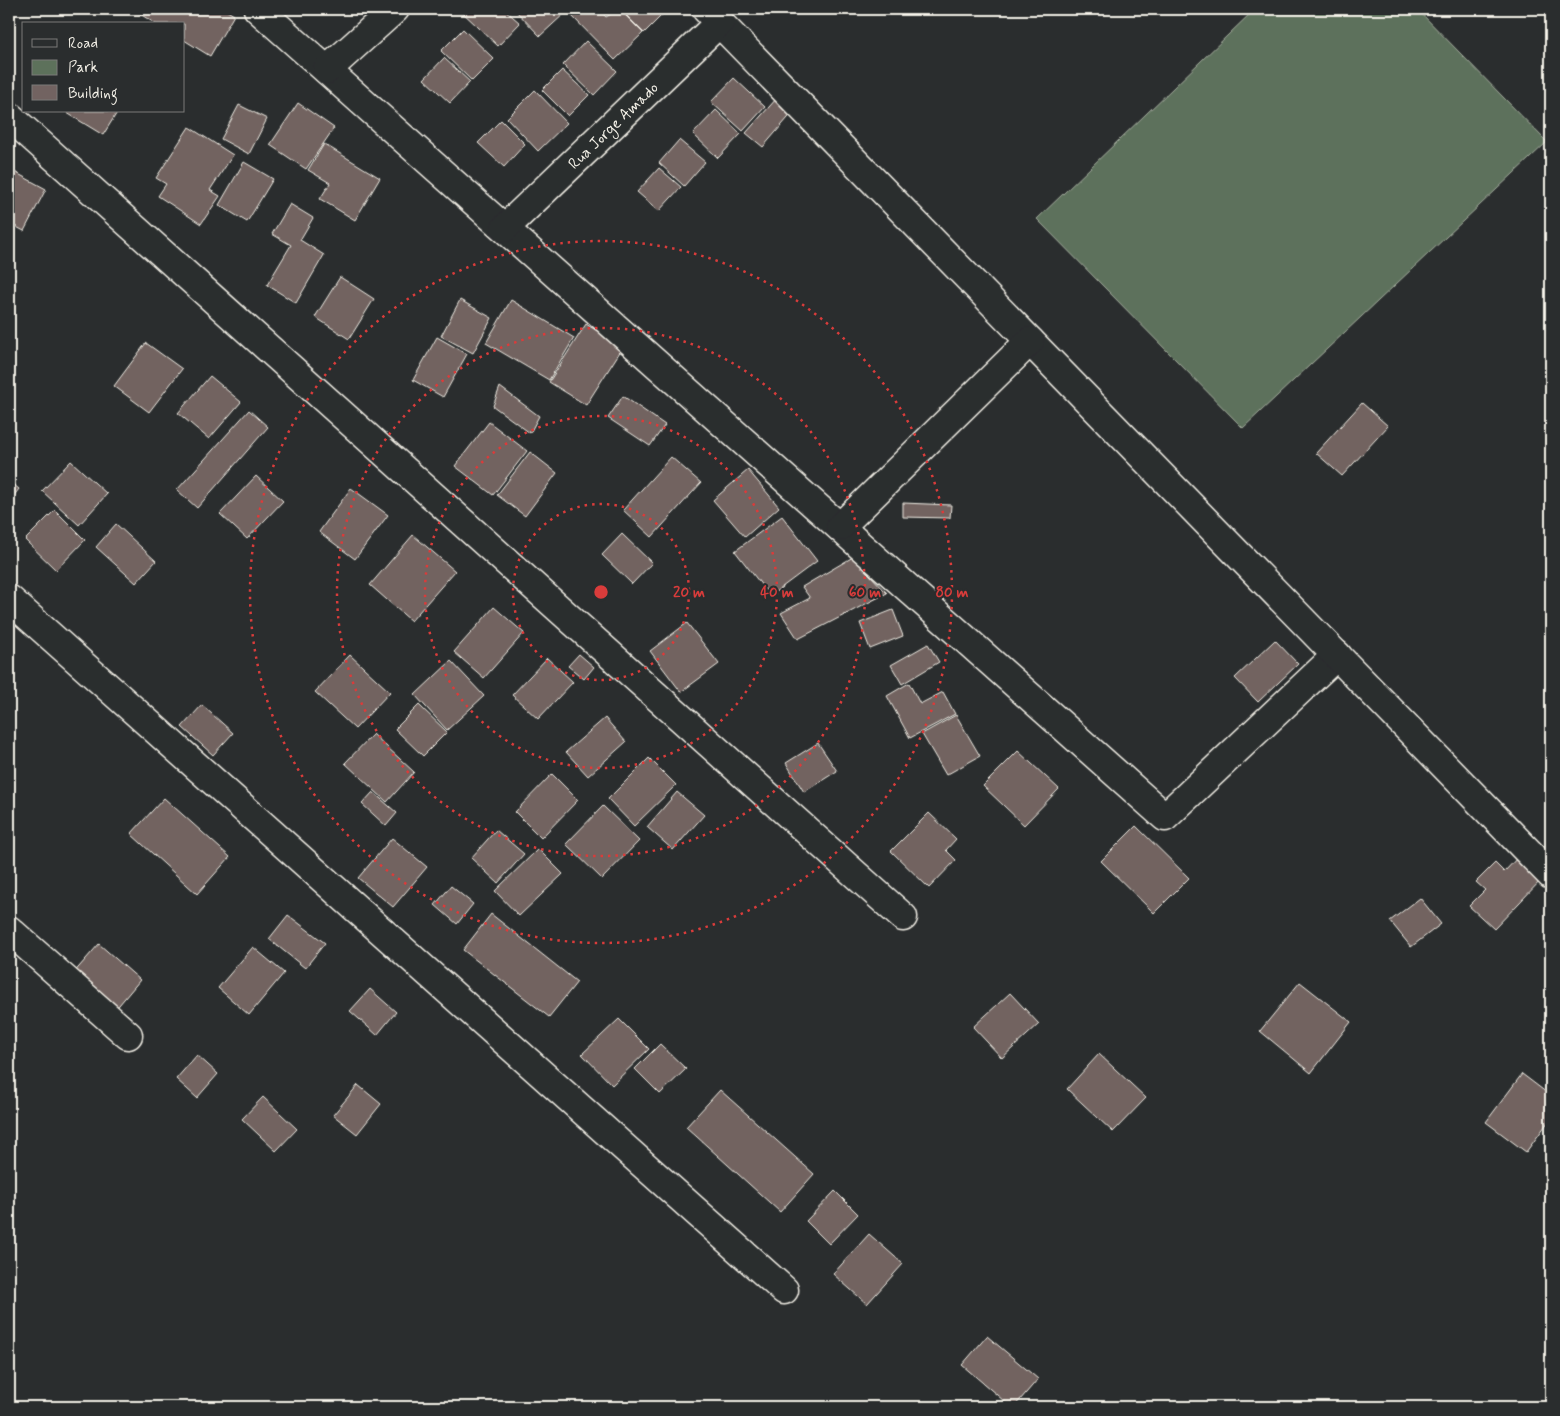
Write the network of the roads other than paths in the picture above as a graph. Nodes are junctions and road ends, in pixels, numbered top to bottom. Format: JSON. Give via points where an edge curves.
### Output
{"nodes":[{"id":1,"x":258,"y":9,"type":"edge"},
{"id":2,"x":395,"y":9,"type":"edge"},
{"id":3,"x":713,"y":16,"type":"edge"},
{"id":4,"x":327,"y":70,"type":"junction"},
{"id":5,"x":9,"y":116,"type":"edge"},
{"id":6,"x":505,"y":228,"type":"junction"},
{"id":7,"x":1030,"y":341,"type":"junction"},
{"id":8,"x":840,"y":527,"type":"junction"},
{"id":9,"x":9,"y":599,"type":"edge"},
{"id":10,"x":1337,"y":655,"type":"junction"},
{"id":11,"x":1551,"y":875,"type":"edge"},
{"id":12,"x":903,"y":917,"type":"dead end"},
{"id":13,"x":9,"y":930,"type":"edge"},
{"id":14,"x":128,"y":1035,"type":"dead end"},
{"id":15,"x":784,"y":1290,"type":"dead end"}],
"edges":[{"from":1,"to":4,"type":"street"},
{"from":2,"to":4,"type":"street"},
{"from":3,"to":6,"type":"street","name":"Rua Jorge Amado"},
{"from":3,"to":7,"type":"street"},
{"from":4,"to":6,"type":"street"},
{"from":5,"to":12,"type":"street"},
{"from":6,"to":8,"type":"street"},
{"from":7,"to":8,"type":"street"},
{"from":7,"to":10,"type":"street"},
{"from":8,"to":10,"type":"street","via":[[1165,817]]},
{"from":9,"to":15,"type":"street"},
{"from":10,"to":11,"type":"street"},
{"from":13,"to":14,"type":"street"}]}
